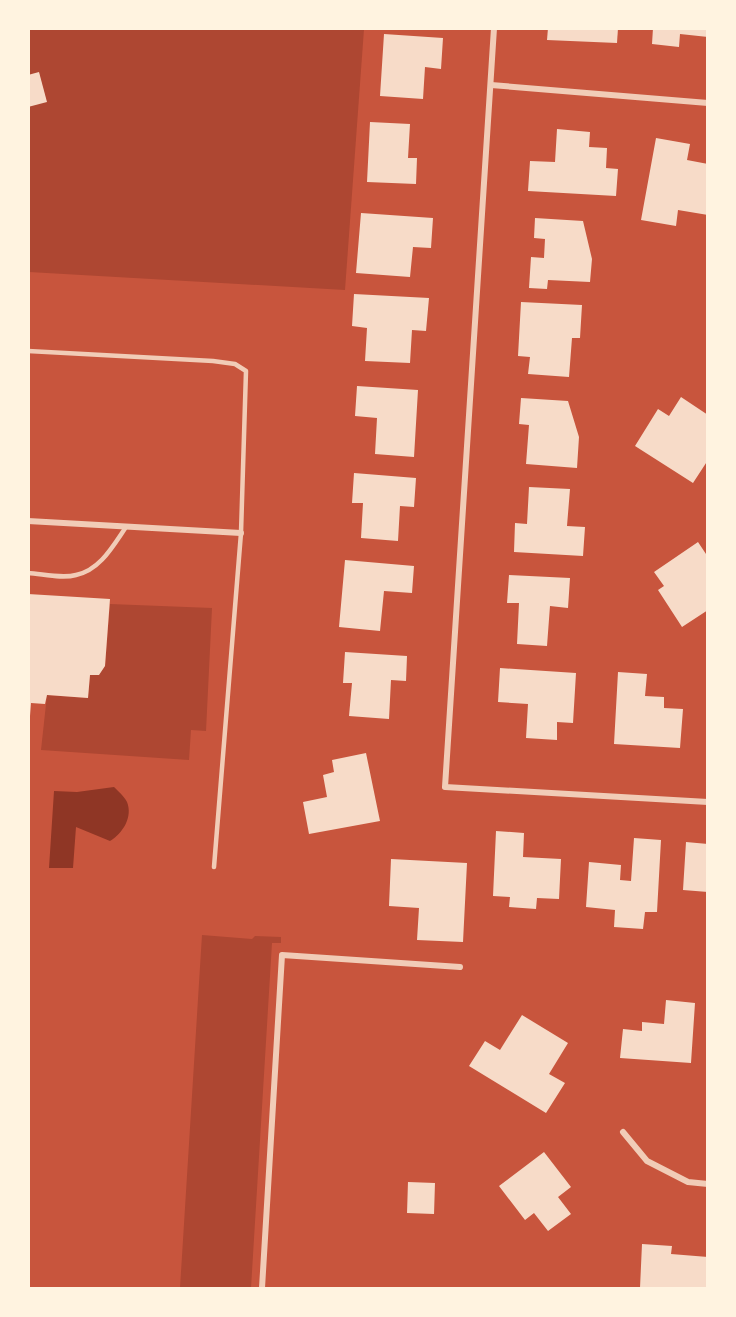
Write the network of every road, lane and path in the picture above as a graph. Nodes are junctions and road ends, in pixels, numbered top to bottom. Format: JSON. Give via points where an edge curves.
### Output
{"nodes":[{"id":1,"x":494,"y":28,"type":"edge"},
{"id":2,"x":491,"y":85,"type":"junction"},
{"id":3,"x":708,"y":103,"type":"edge"},
{"id":4,"x":28,"y":351,"type":"edge"},
{"id":5,"x":28,"y":521,"type":"edge"},
{"id":6,"x":126,"y":527,"type":"junction"},
{"id":7,"x":241,"y":533,"type":"junction"},
{"id":8,"x":28,"y":573,"type":"edge"},
{"id":9,"x":708,"y":802,"type":"edge"},
{"id":10,"x":214,"y":867,"type":"dead end"},
{"id":11,"x":460,"y":967,"type":"dead end"},
{"id":12,"x":623,"y":1132,"type":"dead end"},
{"id":13,"x":708,"y":1184,"type":"edge"},
{"id":14,"x":262,"y":1288,"type":"edge"}],
"edges":[{"from":1,"to":2,"type":"street"},
{"from":2,"to":3,"type":"street"},
{"from":2,"to":9,"type":"street","via":[[445,787]]},
{"from":4,"to":7,"type":"lane","via":[[213,361],[235,364],[246,371]]},
{"from":5,"to":6,"type":"street"},
{"from":6,"to":7,"type":"street"},
{"from":6,"to":8,"type":"lane","via":[[93,568],[75,576]]},
{"from":7,"to":10,"type":"lane"},
{"from":11,"to":14,"type":"street","via":[[282,955]]},
{"from":12,"to":13,"type":"street","via":[[647,1161],[688,1182]]}]}
